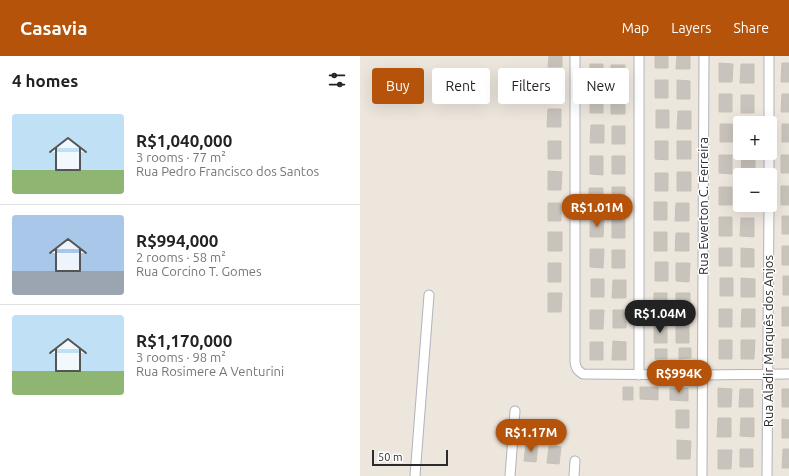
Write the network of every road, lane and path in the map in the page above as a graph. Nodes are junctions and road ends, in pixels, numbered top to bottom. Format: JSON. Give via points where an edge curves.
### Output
{"nodes":[{"id":1,"x":575,"y":56,"type":"edge"},
{"id":2,"x":639,"y":56,"type":"edge"},
{"id":3,"x":704,"y":56,"type":"edge"},
{"id":4,"x":769,"y":56,"type":"edge"},
{"id":5,"x":769,"y":116,"type":"edge"},
{"id":6,"x":769,"y":212,"type":"edge"},
{"id":7,"x":429,"y":295,"type":"dead end"},
{"id":8,"x":768,"y":374,"type":"junction"},
{"id":9,"x":789,"y":374,"type":"edge"},
{"id":10,"x":639,"y":375,"type":"junction"},
{"id":11,"x":703,"y":375,"type":"junction"},
{"id":12,"x":515,"y":411,"type":"dead end"},
{"id":13,"x":575,"y":461,"type":"dead end"},
{"id":14,"x":415,"y":476,"type":"edge"},
{"id":15,"x":510,"y":476,"type":"edge"},
{"id":16,"x":574,"y":476,"type":"edge"},
{"id":17,"x":702,"y":476,"type":"edge"},
{"id":18,"x":767,"y":476,"type":"edge"}],
"edges":[{"from":1,"to":10,"type":"street","via":[[576,368],[583,374]]},
{"from":2,"to":10,"type":"street"},
{"from":3,"to":11,"type":"street","name":"Rua Ewerton C. Ferreira"},
{"from":4,"to":5,"type":"street"},
{"from":6,"to":8,"type":"street","name":"Rua Aladir Marquês dos Anjos"},
{"from":7,"to":14,"type":"street"},
{"from":8,"to":9,"type":"street"},
{"from":8,"to":11,"type":"street"},
{"from":8,"to":18,"type":"street","name":"Rua Aladir Marquês dos Anjos"},
{"from":10,"to":11,"type":"street"},
{"from":11,"to":17,"type":"street","name":"Rua Ewerton C. Ferreira"},
{"from":12,"to":15,"type":"street"},
{"from":13,"to":16,"type":"street"}]}
